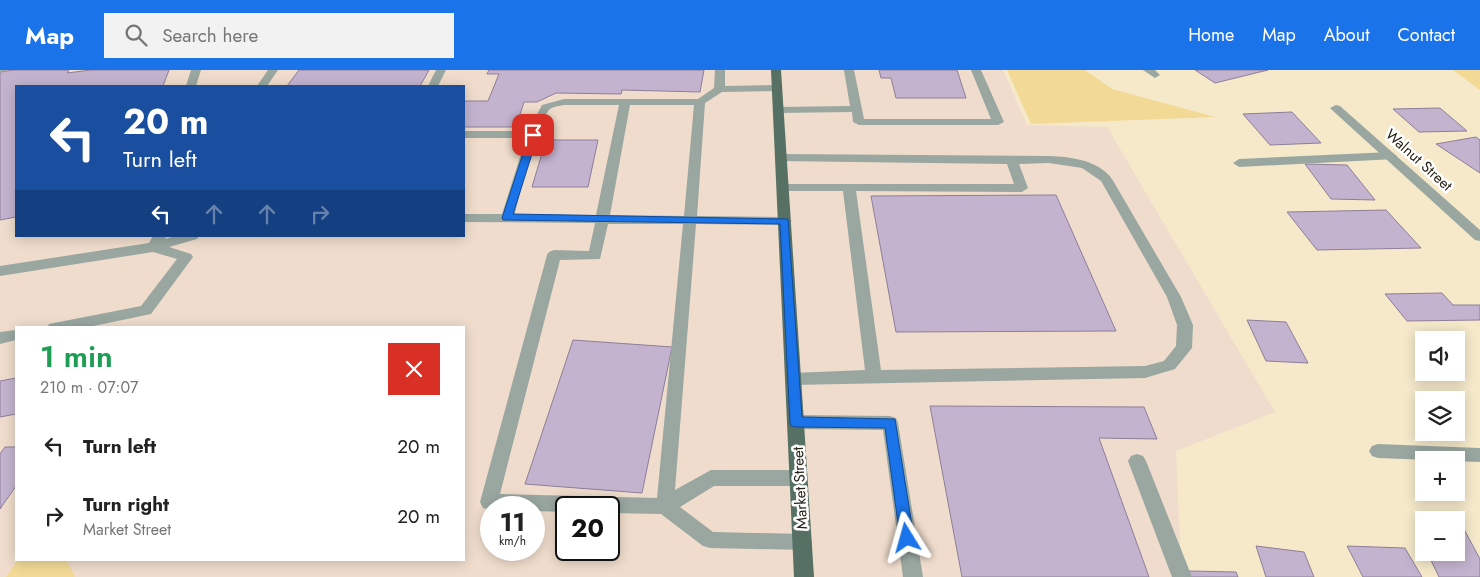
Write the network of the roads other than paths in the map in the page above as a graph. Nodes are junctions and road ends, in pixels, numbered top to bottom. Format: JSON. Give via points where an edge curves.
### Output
{"nodes":[{"id":1,"x":196,"y":70,"type":"edge"},
{"id":2,"x":273,"y":70,"type":"edge"},
{"id":3,"x":442,"y":70,"type":"edge"},
{"id":4,"x":720,"y":70,"type":"edge"},
{"id":5,"x":776,"y":70,"type":"edge"},
{"id":6,"x":849,"y":70,"type":"edge"},
{"id":7,"x":976,"y":70,"type":"edge"},
{"id":8,"x":191,"y":85,"type":"edge"},
{"id":9,"x":263,"y":85,"type":"edge"},
{"id":10,"x":434,"y":85,"type":"edge"},
{"id":11,"x":719,"y":88,"type":"junction"},
{"id":12,"x":777,"y":88,"type":"junction"},
{"id":13,"x":625,"y":102,"type":"junction"},
{"id":14,"x":700,"y":102,"type":"junction"},
{"id":15,"x":1336,"y":108,"type":"dead end"},
{"id":16,"x":778,"y":110,"type":"junction"},
{"id":17,"x":856,"y":110,"type":"junction"},
{"id":18,"x":465,"y":134,"type":"edge"},
{"id":19,"x":533,"y":135,"type":"junction"},
{"id":20,"x":1391,"y":156,"type":"junction"},
{"id":21,"x":781,"y":158,"type":"junction"},
{"id":22,"x":1012,"y":160,"type":"junction"},
{"id":23,"x":1240,"y":163,"type":"dead end"},
{"id":24,"x":783,"y":187,"type":"junction"},
{"id":25,"x":848,"y":187,"type":"junction"},
{"id":26,"x":465,"y":218,"type":"edge"},
{"id":27,"x":507,"y":218,"type":"junction"},
{"id":28,"x":602,"y":219,"type":"junction"},
{"id":29,"x":689,"y":220,"type":"junction"},
{"id":30,"x":785,"y":221,"type":"junction"},
{"id":31,"x":186,"y":237,"type":"edge"},
{"id":32,"x":1480,"y":237,"type":"edge"},
{"id":33,"x":156,"y":242,"type":"edge"},
{"id":34,"x":0,"y":271,"type":"edge"},
{"id":35,"x":64,"y":326,"type":"edge"},
{"id":36,"x":15,"y":335,"type":"edge"},
{"id":37,"x":0,"y":338,"type":"edge"},
{"id":38,"x":874,"y":376,"type":"junction"},
{"id":39,"x":793,"y":379,"type":"junction"},
{"id":40,"x":796,"y":422,"type":"junction"},
{"id":41,"x":1378,"y":451,"type":"dead end"},
{"id":42,"x":1480,"y":455,"type":"edge"},
{"id":43,"x":1137,"y":461,"type":"dead end"},
{"id":44,"x":799,"y":478,"type":"junction"},
{"id":45,"x":666,"y":506,"type":"junction"},
{"id":46,"x":802,"y":542,"type":"junction"},
{"id":47,"x":804,"y":577,"type":"edge"},
{"id":48,"x":912,"y":577,"type":"edge"},
{"id":49,"x":1182,"y":577,"type":"edge"}],
"edges":[{"from":1,"to":8,"type":"street"},
{"from":2,"to":9,"type":"street"},
{"from":3,"to":10,"type":"street"},
{"from":4,"to":11,"type":"street"},
{"from":5,"to":12,"type":"main road","name":"Market Street"},
{"from":6,"to":17,"type":"street"},
{"from":7,"to":17,"type":"street","via":[[998,122],[859,122]]},
{"from":11,"to":12,"type":"street"},
{"from":11,"to":14,"type":"street"},
{"from":12,"to":16,"type":"main road","name":"Market Street"},
{"from":13,"to":14,"type":"street"},
{"from":13,"to":19,"type":"street","via":[[554,103],[541,113]]},
{"from":13,"to":28,"type":"street"},
{"from":14,"to":29,"type":"street"},
{"from":15,"to":20,"type":"street","name":"Walnut Street"},
{"from":16,"to":17,"type":"street"},
{"from":16,"to":21,"type":"main road","name":"Market Street"},
{"from":18,"to":19,"type":"street"},
{"from":19,"to":27,"type":"street"},
{"from":20,"to":23,"type":"street"},
{"from":20,"to":32,"type":"street","name":"Walnut Street"},
{"from":21,"to":22,"type":"street"},
{"from":21,"to":24,"type":"main road","name":"Market Street"},
{"from":22,"to":25,"type":"street","via":[[1022,188]]},
{"from":22,"to":38,"type":"street","via":[[1073,162],[1099,170],[1174,297],[1185,325],[1184,348],[1169,365],[1145,372]]},
{"from":24,"to":25,"type":"street"},
{"from":24,"to":30,"type":"main road","name":"Market Street"},
{"from":25,"to":38,"type":"street"},
{"from":26,"to":27,"type":"street"},
{"from":27,"to":28,"type":"street"},
{"from":28,"to":29,"type":"street"},
{"from":28,"to":45,"type":"street","via":[[595,256],[554,255],[490,502]]},
{"from":29,"to":30,"type":"street"},
{"from":29,"to":45,"type":"street"},
{"from":30,"to":39,"type":"main road","name":"Market Street"},
{"from":31,"to":33,"type":"street"},
{"from":33,"to":34,"type":"street"},
{"from":33,"to":35,"type":"street","via":[[186,257],[146,310]]},
{"from":36,"to":37,"type":"street"},
{"from":38,"to":39,"type":"street"},
{"from":39,"to":40,"type":"main road","name":"Market Street"},
{"from":40,"to":44,"type":"main road","name":"Market Street"},
{"from":40,"to":48,"type":"street","via":[[890,423]]},
{"from":41,"to":42,"type":"street"},
{"from":43,"to":49,"type":"street"},
{"from":44,"to":45,"type":"street","via":[[711,478]]},
{"from":44,"to":46,"type":"main road","name":"Market Street"},
{"from":45,"to":46,"type":"street","via":[[710,540]]},
{"from":46,"to":47,"type":"main road","name":"Market Street"}]}
